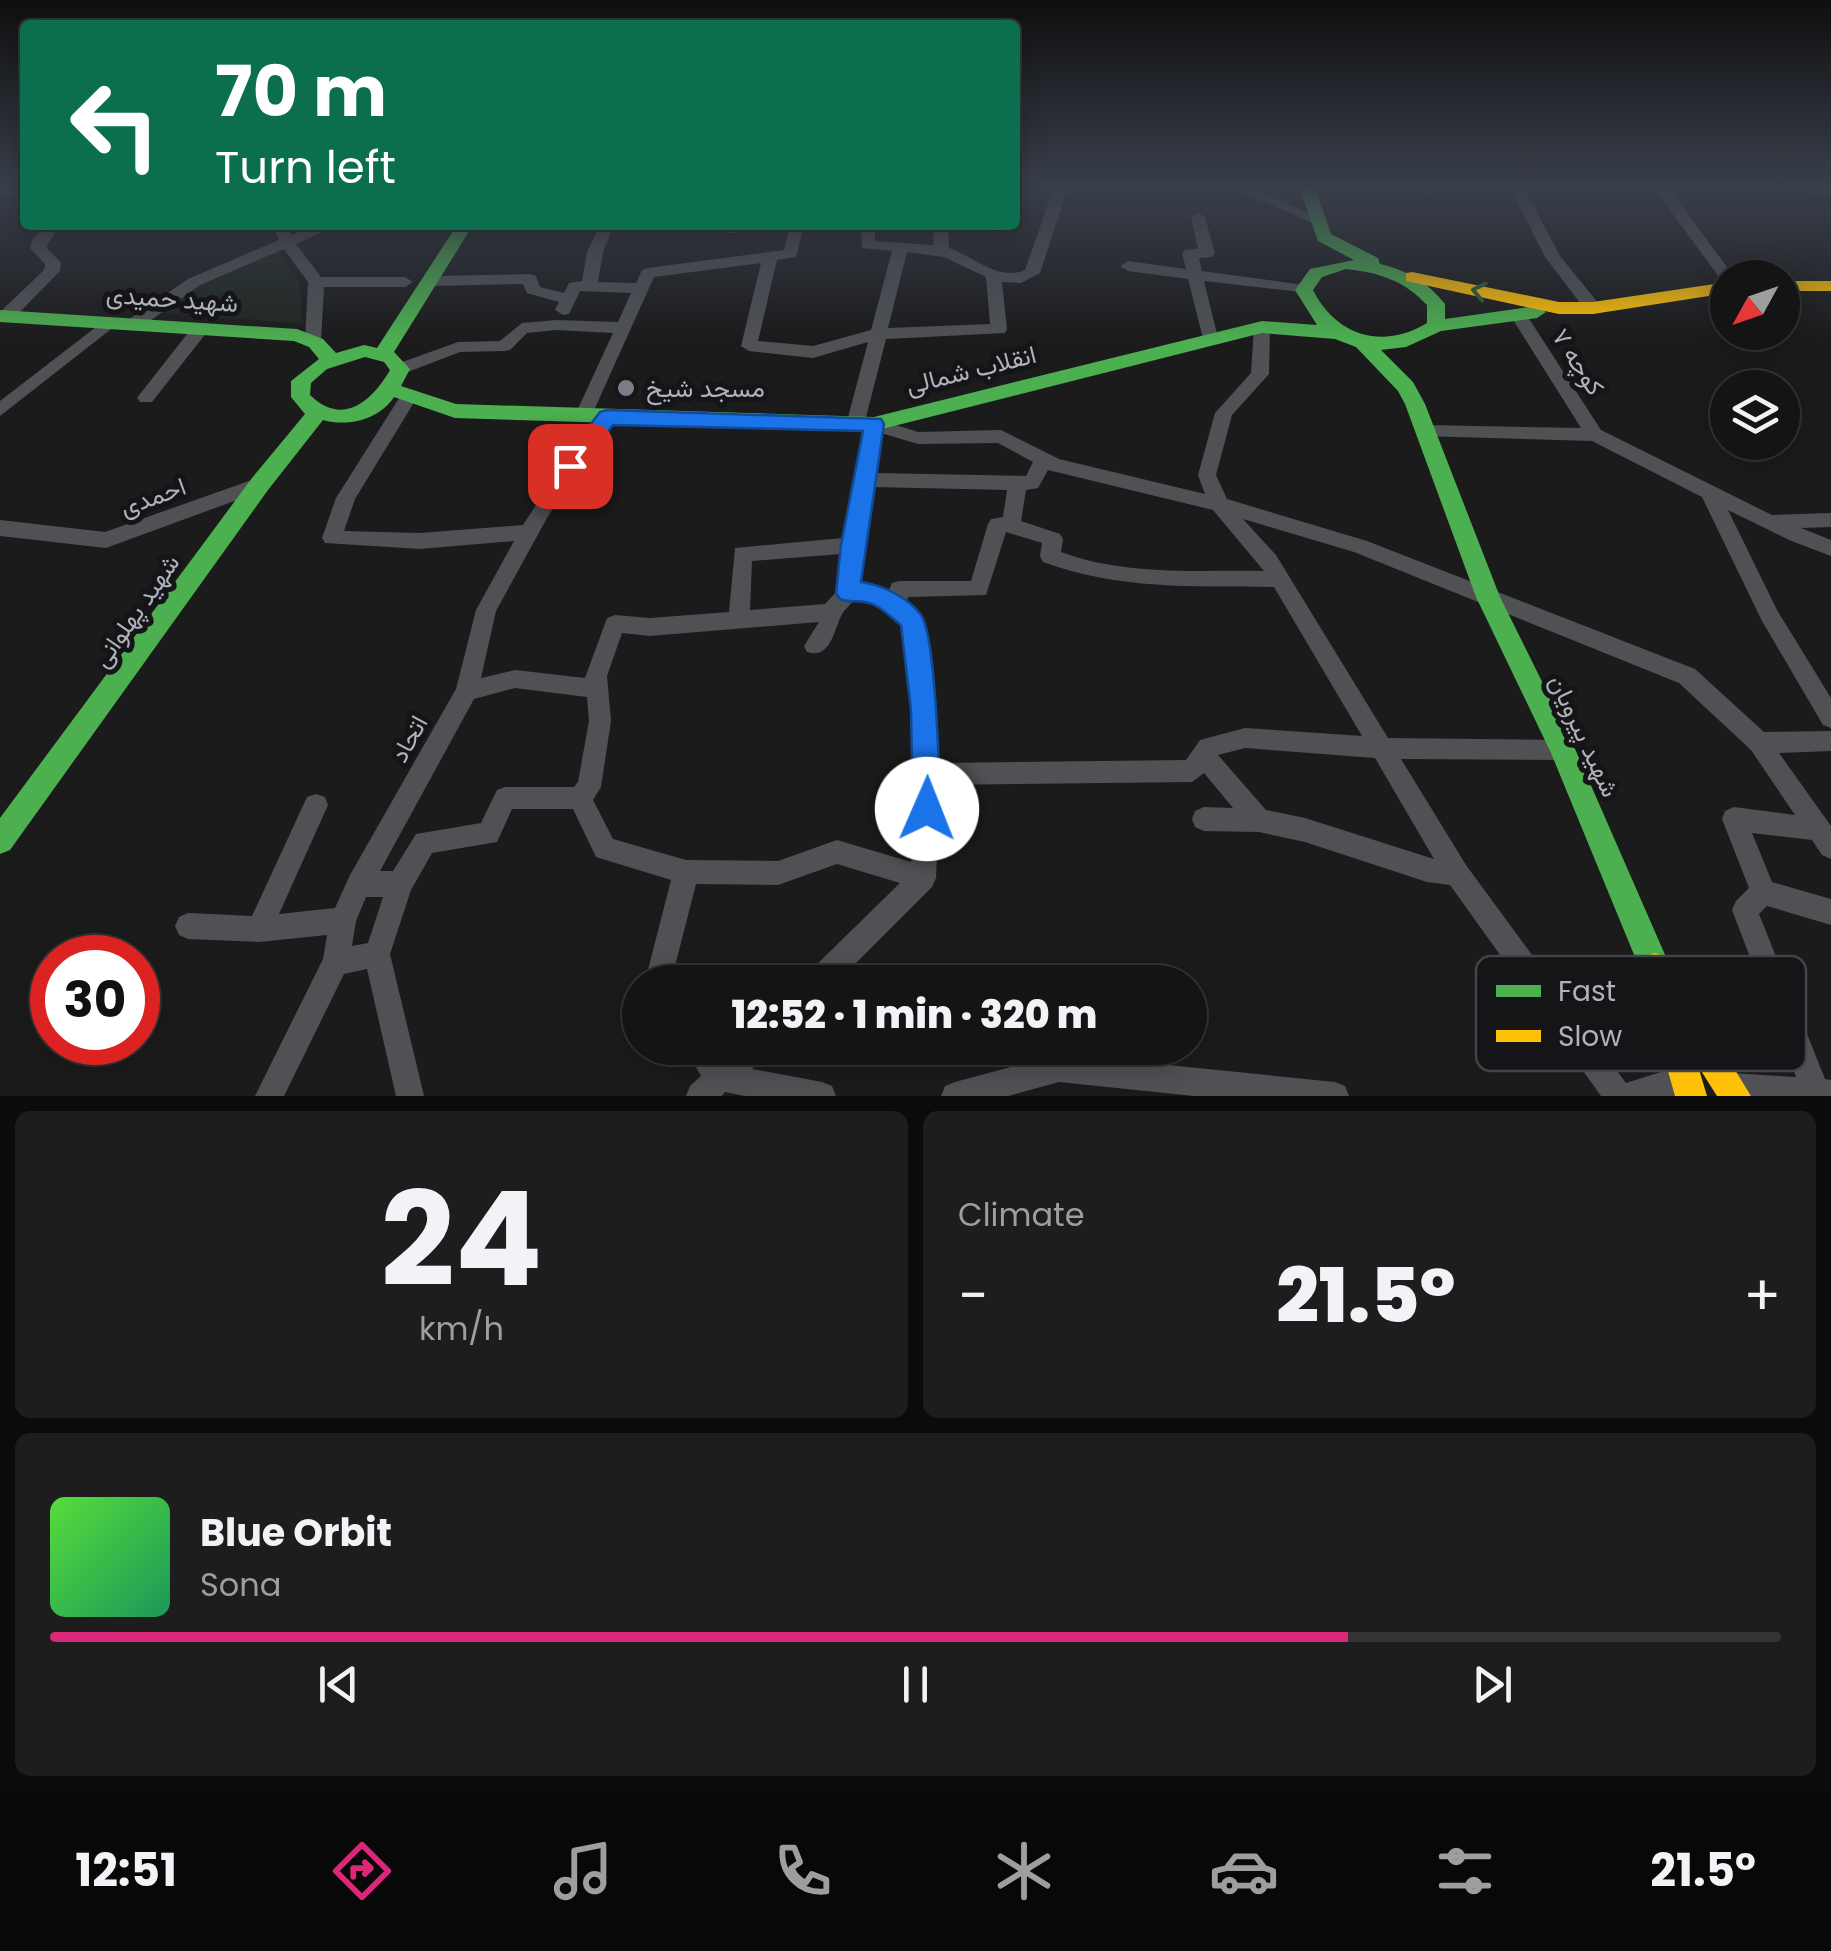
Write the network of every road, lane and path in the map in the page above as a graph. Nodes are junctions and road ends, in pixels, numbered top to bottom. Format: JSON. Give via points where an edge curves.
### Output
{"nodes":[{"id":1,"x":42,"y":238,"type":"edge"},
{"id":2,"x":285,"y":238,"type":"edge"},
{"id":3,"x":297,"y":238,"type":"edge"},
{"id":4,"x":456,"y":238,"type":"edge"},
{"id":5,"x":601,"y":238,"type":"edge"},
{"id":6,"x":794,"y":238,"type":"edge"},
{"id":7,"x":867,"y":238,"type":"edge"},
{"id":8,"x":940,"y":238,"type":"edge"},
{"id":9,"x":1044,"y":238,"type":"edge"},
{"id":10,"x":1203,"y":238,"type":"edge"},
{"id":11,"x":1319,"y":238,"type":"edge"},
{"id":12,"x":1336,"y":238,"type":"edge"},
{"id":13,"x":1543,"y":238,"type":"edge"},
{"id":14,"x":1698,"y":238,"type":"edge"},
{"id":15,"x":287,"y":242,"type":"junction"},
{"id":16,"x":901,"y":247,"type":"junction"},
{"id":17,"x":940,"y":250,"type":"junction"},
{"id":18,"x":770,"y":259,"type":"junction"},
{"id":19,"x":1714,"y":260,"type":"edge"},
{"id":20,"x":1128,"y":266,"type":"dead end"},
{"id":21,"x":1391,"y":271,"type":"junction"},
{"id":22,"x":1193,"y":273,"type":"junction"},
{"id":23,"x":993,"y":274,"type":"junction"},
{"id":24,"x":430,"y":280,"type":"junction"},
{"id":25,"x":316,"y":282,"type":"junction"},
{"id":26,"x":405,"y":282,"type":"dead end"},
{"id":27,"x":589,"y":286,"type":"junction"},
{"id":28,"x":1800,"y":286,"type":"edge"},
{"id":29,"x":1831,"y":286,"type":"edge"},
{"id":30,"x":639,"y":288,"type":"junction"},
{"id":31,"x":1308,"y":288,"type":"junction"},
{"id":32,"x":1710,"y":290,"type":"edge"},
{"id":33,"x":567,"y":299,"type":"junction"},
{"id":34,"x":1558,"y":308,"type":"junction"},
{"id":35,"x":1594,"y":308,"type":"junction"},
{"id":36,"x":3,"y":316,"type":"edge"},
{"id":37,"x":1518,"y":316,"type":"junction"},
{"id":38,"x":109,"y":322,"type":"junction"},
{"id":39,"x":134,"y":324,"type":"junction"},
{"id":40,"x":556,"y":325,"type":"junction"},
{"id":41,"x":1262,"y":327,"type":"junction"},
{"id":42,"x":200,"y":328,"type":"junction"},
{"id":43,"x":623,"y":328,"type":"junction"},
{"id":44,"x":1434,"y":329,"type":"junction"},
{"id":45,"x":878,"y":334,"type":"junction"},
{"id":46,"x":1350,"y":337,"type":"junction"},
{"id":47,"x":1210,"y":338,"type":"junction"},
{"id":48,"x":313,"y":340,"type":"junction"},
{"id":49,"x":330,"y":359,"type":"junction"},
{"id":50,"x":396,"y":377,"type":"junction"},
{"id":51,"x":1406,"y":387,"type":"junction"},
{"id":52,"x":146,"y":398,"type":"dead end"},
{"id":53,"x":0,"y":410,"type":"edge"},
{"id":54,"x":317,"y":413,"type":"junction"},
{"id":55,"x":596,"y":415,"type":"junction"},
{"id":56,"x":864,"y":424,"type":"junction"},
{"id":57,"x":1425,"y":431,"type":"junction"},
{"id":58,"x":1595,"y":435,"type":"junction"},
{"id":59,"x":1044,"y":460,"type":"junction"},
{"id":60,"x":863,"y":480,"type":"junction"},
{"id":61,"x":1018,"y":483,"type":"junction"},
{"id":62,"x":260,"y":484,"type":"junction"},
{"id":63,"x":1710,"y":493,"type":"junction"},
{"id":64,"x":1219,"y":504,"type":"junction"},
{"id":65,"x":1831,"y":520,"type":"edge"},
{"id":66,"x":1770,"y":522,"type":"junction"},
{"id":67,"x":1011,"y":526,"type":"junction"},
{"id":68,"x":0,"y":528,"type":"edge"},
{"id":69,"x":530,"y":532,"type":"junction"},
{"id":70,"x":852,"y":545,"type":"junction"},
{"id":71,"x":1831,"y":548,"type":"edge"},
{"id":72,"x":1279,"y":579,"type":"junction"},
{"id":73,"x":848,"y":593,"type":"junction"},
{"id":74,"x":1488,"y":597,"type":"junction"},
{"id":75,"x":895,"y":606,"type":"junction"},
{"id":76,"x":831,"y":612,"type":"junction"},
{"id":77,"x":740,"y":618,"type":"junction"},
{"id":78,"x":815,"y":646,"type":"dead end"},
{"id":79,"x":596,"y":689,"type":"junction"},
{"id":80,"x":468,"y":690,"type":"junction"},
{"id":81,"x":1831,"y":718,"type":"edge"},
{"id":82,"x":1831,"y":741,"type":"edge"},
{"id":83,"x":1759,"y":743,"type":"junction"},
{"id":84,"x":1381,"y":748,"type":"junction"},
{"id":85,"x":1563,"y":750,"type":"junction"},
{"id":86,"x":1203,"y":755,"type":"junction"},
{"id":87,"x":928,"y":774,"type":"junction"},
{"id":88,"x":580,"y":798,"type":"junction"},
{"id":89,"x":316,"y":805,"type":"dead end"},
{"id":90,"x":1204,"y":819,"type":"dead end"},
{"id":91,"x":1259,"y":820,"type":"junction"},
{"id":92,"x":1823,"y":838,"type":"edge"},
{"id":93,"x":0,"y":841,"type":"edge"},
{"id":94,"x":686,"y":872,"type":"junction"},
{"id":95,"x":1457,"y":874,"type":"junction"},
{"id":96,"x":923,"y":878,"type":"junction"},
{"id":97,"x":359,"y":884,"type":"junction"},
{"id":98,"x":400,"y":884,"type":"junction"},
{"id":99,"x":1762,"y":892,"type":"junction"},
{"id":100,"x":1831,"y":912,"type":"edge"},
{"id":101,"x":343,"y":920,"type":"junction"},
{"id":102,"x":188,"y":926,"type":"dead end"},
{"id":103,"x":259,"y":929,"type":"junction"},
{"id":104,"x":377,"y":954,"type":"junction"},
{"id":105,"x":1516,"y":956,"type":"edge"},
{"id":106,"x":1650,"y":956,"type":"edge"},
{"id":107,"x":1765,"y":956,"type":"edge"},
{"id":108,"x":336,"y":962,"type":"junction"},
{"id":109,"x":662,"y":965,"type":"edge"},
{"id":110,"x":835,"y":965,"type":"edge"},
{"id":111,"x":1806,"y":1051,"type":"edge"},
{"id":112,"x":735,"y":1065,"type":"edge"},
{"id":113,"x":1600,"y":1071,"type":"edge"},
{"id":114,"x":710,"y":1087,"type":"edge"},
{"id":115,"x":1687,"y":1088,"type":"edge"},
{"id":116,"x":1732,"y":1091,"type":"edge"},
{"id":117,"x":1288,"y":1093,"type":"edge"},
{"id":118,"x":1824,"y":1093,"type":"edge"},
{"id":119,"x":270,"y":1096,"type":"edge"},
{"id":120,"x":410,"y":1096,"type":"edge"},
{"id":121,"x":822,"y":1096,"type":"edge"},
{"id":122,"x":954,"y":1096,"type":"edge"},
{"id":123,"x":1335,"y":1096,"type":"edge"},
{"id":124,"x":1618,"y":1096,"type":"edge"},
{"id":125,"x":1631,"y":1096,"type":"edge"}],
"edges":[{"from":1,"to":36,"type":"street","via":[[38,248],[52,271]]},
{"from":2,"to":15,"type":"street"},
{"from":3,"to":15,"type":"street"},
{"from":4,"to":24,"type":"main road"},
{"from":5,"to":27,"type":"street"},
{"from":6,"to":18,"type":"street","via":[[791,254]]},
{"from":7,"to":16,"type":"street","via":[[867,245]]},
{"from":8,"to":17,"type":"street"},
{"from":9,"to":23,"type":"street","via":[[1032,273],[1010,280]]},
{"from":10,"to":22,"type":"street","via":[[1207,254],[1190,253]]},
{"from":11,"to":31,"type":"main road"},
{"from":12,"to":21,"type":"main road"},
{"from":13,"to":35,"type":"street"},
{"from":14,"to":19,"type":"street"},
{"from":15,"to":25,"type":"street"},
{"from":15,"to":39,"type":"street","via":[[194,282]]},
{"from":16,"to":17,"type":"street"},
{"from":16,"to":45,"type":"street"},
{"from":17,"to":23,"type":"street"},
{"from":18,"to":30,"type":"street","via":[[648,273]]},
{"from":18,"to":45,"type":"street","via":[[750,346],[813,352]]},
{"from":20,"to":22,"type":"street"},
{"from":21,"to":31,"type":"main road","via":[[1345,264]]},
{"from":34,"to":21,"type":"main road","one_way":true},
{"from":21,"to":44,"type":"main road","via":[[1416,283],[1436,304]]},
{"from":22,"to":31,"type":"street"},
{"from":22,"to":47,"type":"street"},
{"from":23,"to":45,"type":"street","via":[[999,329]]},
{"from":24,"to":33,"type":"street","via":[[530,280],[532,290]]},
{"from":24,"to":50,"type":"main road"},
{"from":25,"to":26,"type":"street"},
{"from":25,"to":48,"type":"street"},
{"from":27,"to":30,"type":"street"},
{"from":27,"to":33,"type":"street","via":[[574,286]]},
{"from":28,"to":29,"type":"main road"},
{"from":30,"to":43,"type":"street","name":"اتحاد"},
{"from":31,"to":41,"type":"main road"},
{"from":31,"to":46,"type":"main road","via":[[1312,313]]},
{"from":32,"to":35,"type":"main road"},
{"from":33,"to":40,"type":"street"},
{"from":34,"to":35,"type":"main road"},
{"from":34,"to":37,"type":"main road"},
{"from":36,"to":38,"type":"main road","name":"شهید حمیدی"},
{"from":37,"to":44,"type":"main road"},
{"from":37,"to":58,"type":"street","name":"کوچه ۷"},
{"from":38,"to":39,"type":"main road","name":"شهید حمیدی"},
{"from":38,"to":53,"type":"street"},
{"from":39,"to":42,"type":"main road","name":"شهید حمیدی"},
{"from":40,"to":43,"type":"street"},
{"from":40,"to":50,"type":"street","via":[[522,328],[504,346],[458,347]]},
{"from":41,"to":46,"type":"main road"},
{"from":41,"to":47,"type":"main road","name":"انقلاب شمالی"},
{"from":41,"to":64,"type":"street","via":[[1260,374],[1224,413],[1206,475]]},
{"from":42,"to":48,"type":"main road","name":"شهید حمیدی"},
{"from":42,"to":52,"type":"street"},
{"from":43,"to":55,"type":"street","name":"اتحاد"},
{"from":44,"to":46,"type":"main road","via":[[1402,344]]},
{"from":44,"to":51,"type":"main road"},
{"from":45,"to":56,"type":"street"},
{"from":46,"to":51,"type":"main road"},
{"from":47,"to":56,"type":"main road","name":"انقلاب شمالی"},
{"from":48,"to":49,"type":"main road"},
{"from":49,"to":50,"type":"main road","via":[[352,352]]},
{"from":49,"to":54,"type":"main road","via":[[301,385],[303,405]]},
{"from":50,"to":54,"type":"main road","via":[[373,406],[342,415]]},
{"from":50,"to":55,"type":"main road","name":"انقلاب شمالی","via":[[455,411]]},
{"from":50,"to":69,"type":"street","via":[[332,538],[420,542]]},
{"from":51,"to":57,"type":"main road","name":"شهید پیرویان"},
{"from":54,"to":62,"type":"main road","name":"شهید پهلوانی"},
{"from":55,"to":56,"type":"main road","name":"انقلاب شمالی"},
{"from":55,"to":69,"type":"street","name":"اتحاد"},
{"from":56,"to":59,"type":"street","via":[[918,438],[1001,436]]},
{"from":56,"to":60,"type":"street"},
{"from":57,"to":58,"type":"street"},
{"from":57,"to":74,"type":"main road","name":"شهید پیرویان"},
{"from":58,"to":63,"type":"street"},
{"from":59,"to":61,"type":"street","via":[[1031,484]]},
{"from":59,"to":64,"type":"street"},
{"from":60,"to":61,"type":"street"},
{"from":60,"to":70,"type":"street"},
{"from":61,"to":67,"type":"street"},
{"from":62,"to":68,"type":"street","name":"احمدی","via":[[106,540]]},
{"from":62,"to":93,"type":"main road","name":"شهید پهلوانی"},
{"from":63,"to":66,"type":"street"},
{"from":63,"to":81,"type":"street","via":[[1769,615]]},
{"from":64,"to":72,"type":"street"},
{"from":64,"to":74,"type":"street","via":[[1360,546]]},
{"from":65,"to":66,"type":"street"},
{"from":66,"to":71,"type":"street"},
{"from":67,"to":72,"type":"street","via":[[1053,538],[1050,556],[1083,567],[1131,575]]},
{"from":67,"to":75,"type":"street","via":[[998,524],[980,589],[899,590]]},
{"from":69,"to":80,"type":"street","name":"اتحاد","via":[[486,610]]},
{"from":70,"to":73,"type":"street"},
{"from":70,"to":77,"type":"street","via":[[742,554]]},
{"from":72,"to":84,"type":"street"},
{"from":73,"to":75,"type":"street","via":[[864,591]]},
{"from":73,"to":76,"type":"street"},
{"from":74,"to":83,"type":"street","via":[[1687,676]]},
{"from":74,"to":85,"type":"main road","name":"شهید پیرویان"},
{"from":75,"to":87,"type":"street","via":[[912,621]]},
{"from":76,"to":77,"type":"street"},
{"from":76,"to":78,"type":"street"},
{"from":77,"to":79,"type":"street","via":[[650,628],[614,624]]},
{"from":79,"to":80,"type":"street","via":[[515,679]]},
{"from":79,"to":88,"type":"street","via":[[600,720],[589,786]]},
{"from":80,"to":97,"type":"street","name":"اتحاد"},
{"from":82,"to":83,"type":"street"},
{"from":83,"to":92,"type":"street"},
{"from":84,"to":85,"type":"street"},
{"from":84,"to":86,"type":"street","via":[[1245,738],[1208,747]]},
{"from":84,"to":95,"type":"street"},
{"from":85,"to":106,"type":"main road","name":"شهید پیرویان"},
{"from":86,"to":87,"type":"street","via":[[1192,772]]},
{"from":86,"to":91,"type":"street"},
{"from":87,"to":96,"type":"street"},
{"from":88,"to":94,"type":"street","via":[[605,849]]},
{"from":88,"to":98,"type":"street","via":[[505,798],[488,834],[426,842]]},
{"from":89,"to":103,"type":"street"},
{"from":90,"to":91,"type":"street"},
{"from":91,"to":95,"type":"street"},
{"from":92,"to":99,"type":"street","via":[[1734,819]]},
{"from":94,"to":96,"type":"street","via":[[778,873],[837,852]]},
{"from":94,"to":109,"type":"street"},
{"from":95,"to":105,"type":"street"},
{"from":96,"to":110,"type":"street"},
{"from":97,"to":98,"type":"street"},
{"from":97,"to":101,"type":"street","name":"اتحاد"},
{"from":98,"to":104,"type":"street"},
{"from":99,"to":100,"type":"street"},
{"from":99,"to":107,"type":"street","via":[[1745,910]]},
{"from":101,"to":103,"type":"street"},
{"from":101,"to":108,"type":"street","name":"اتحاد"},
{"from":102,"to":103,"type":"street"},
{"from":104,"to":108,"type":"street"},
{"from":104,"to":120,"type":"street"},
{"from":108,"to":119,"type":"street","name":"اتحاد"},
{"from":111,"to":118,"type":"street"},
{"from":112,"to":114,"type":"street"},
{"from":113,"to":124,"type":"street"},
{"from":114,"to":121,"type":"street"},
{"from":115,"to":125,"type":"street"},
{"from":116,"to":118,"type":"street"},
{"from":117,"to":122,"type":"street","via":[[1060,1068]]},
{"from":117,"to":123,"type":"street"}]}
